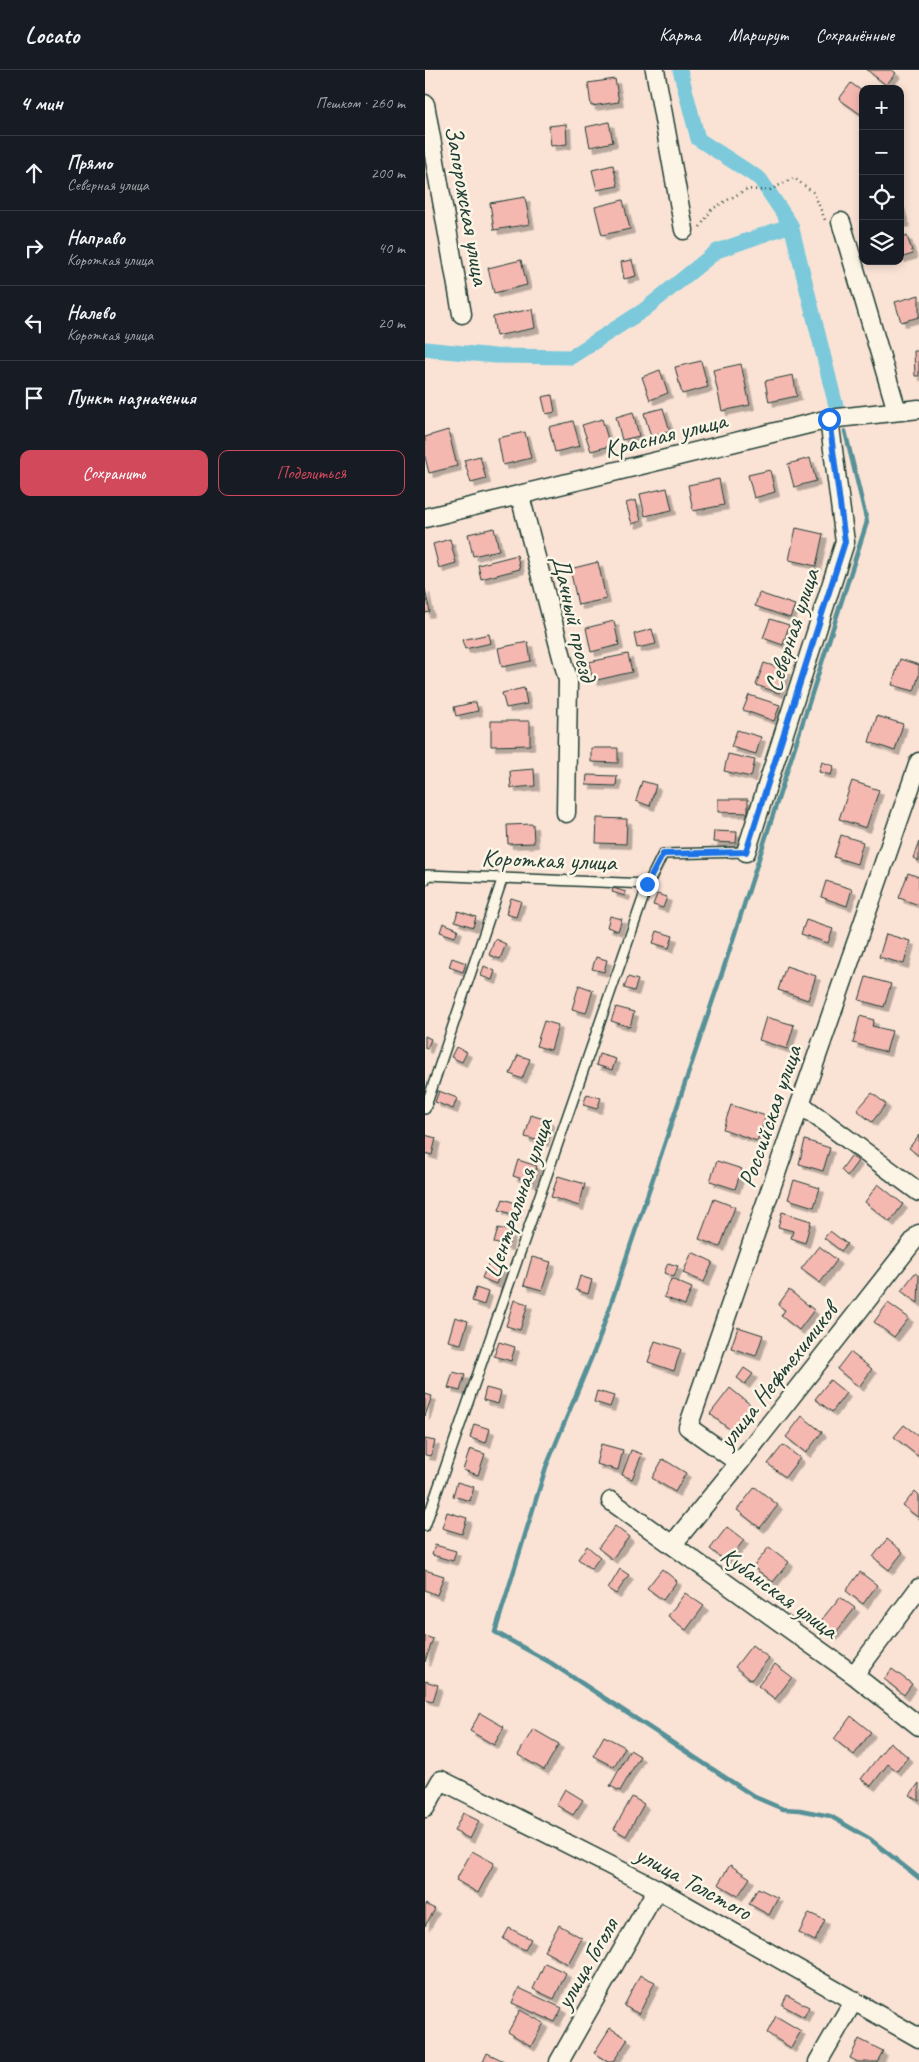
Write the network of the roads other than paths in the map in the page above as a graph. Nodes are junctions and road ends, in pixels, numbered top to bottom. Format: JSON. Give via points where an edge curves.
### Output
{"nodes":[{"id":1,"x":655,"y":70,"type":"edge"},
{"id":2,"x":425,"y":104,"type":"edge"},
{"id":3,"x":834,"y":223,"type":"road end"},
{"id":4,"x":684,"y":230,"type":"road end"},
{"id":5,"x":462,"y":314,"type":"dead end"},
{"id":6,"x":919,"y":409,"type":"edge"},
{"id":7,"x":897,"y":411,"type":"junction"},
{"id":8,"x":829,"y":419,"type":"junction"},
{"id":9,"x":520,"y":496,"type":"junction"},
{"id":10,"x":425,"y":518,"type":"edge"},
{"id":11,"x":919,"y":762,"type":"edge"},
{"id":12,"x":566,"y":813,"type":"dead end"},
{"id":13,"x":746,"y":852,"type":"joint"},
{"id":14,"x":503,"y":877,"type":"junction"},
{"id":15,"x":425,"y":880,"type":"edge"},
{"id":16,"x":647,"y":884,"type":"junction"},
{"id":17,"x":800,"y":1104,"type":"junction"},
{"id":18,"x":425,"y":1109,"type":"edge"},
{"id":19,"x":919,"y":1192,"type":"edge"},
{"id":20,"x":919,"y":1234,"type":"edge"},
{"id":21,"x":739,"y":1463,"type":"junction"},
{"id":22,"x":611,"y":1501,"type":"dead end"},
{"id":23,"x":425,"y":1526,"type":"edge"},
{"id":24,"x":672,"y":1545,"type":"junction"},
{"id":25,"x":919,"y":1588,"type":"edge"},
{"id":26,"x":854,"y":1675,"type":"junction"},
{"id":27,"x":919,"y":1726,"type":"edge"},
{"id":28,"x":426,"y":1802,"type":"edge"},
{"id":29,"x":657,"y":1889,"type":"junction"},
{"id":30,"x":854,"y":2000,"type":"junction"},
{"id":31,"x":919,"y":2038,"type":"edge"},
{"id":32,"x":559,"y":2062,"type":"edge"},
{"id":33,"x":818,"y":2062,"type":"edge"}],
"edges":[{"from":1,"to":4,"type":"street"},
{"from":2,"to":5,"type":"street","name":"Запорожская улица"},
{"from":3,"to":7,"type":"street"},
{"from":6,"to":7,"type":"street","name":"Красная улица"},
{"from":7,"to":8,"type":"street","name":"Красная улица"},
{"from":8,"to":9,"type":"street","name":"Красная улица"},
{"from":8,"to":13,"type":"street","name":"Северная улица","via":[[845,542]]},
{"from":9,"to":10,"type":"street","name":"Красная улица"},
{"from":9,"to":12,"type":"street","name":"Дачный проезд","via":[[567,680]]},
{"from":11,"to":17,"type":"street","name":"Российская улица"},
{"from":13,"to":16,"type":"lane","name":"Короткая улица","via":[[663,854]]},
{"from":14,"to":15,"type":"lane","name":"Короткая улица","via":[[427,875]]},
{"from":14,"to":16,"type":"lane","name":"Короткая улица"},
{"from":14,"to":18,"type":"lane"},
{"from":16,"to":23,"type":"lane","name":"Центральная улица"},
{"from":17,"to":19,"type":"street"},
{"from":17,"to":21,"type":"street","name":"Российская улица","via":[[688,1427]]},
{"from":20,"to":21,"type":"street","name":"улица Нефтехимиков"},
{"from":21,"to":24,"type":"street","name":"улица Нефтехимиков"},
{"from":22,"to":24,"type":"street","name":"Кубанская улица"},
{"from":24,"to":26,"type":"street","name":"Кубанская улица"},
{"from":25,"to":26,"type":"street"},
{"from":26,"to":27,"type":"street","name":"Кубанская улица"},
{"from":28,"to":29,"type":"street","name":"улица Толстого","via":[[441,1780]]},
{"from":29,"to":30,"type":"street","name":"улица Толстого"},
{"from":29,"to":32,"type":"street","name":"улица Гоголя"},
{"from":30,"to":31,"type":"street","name":"улица Толстого"},
{"from":30,"to":33,"type":"street"}]}
